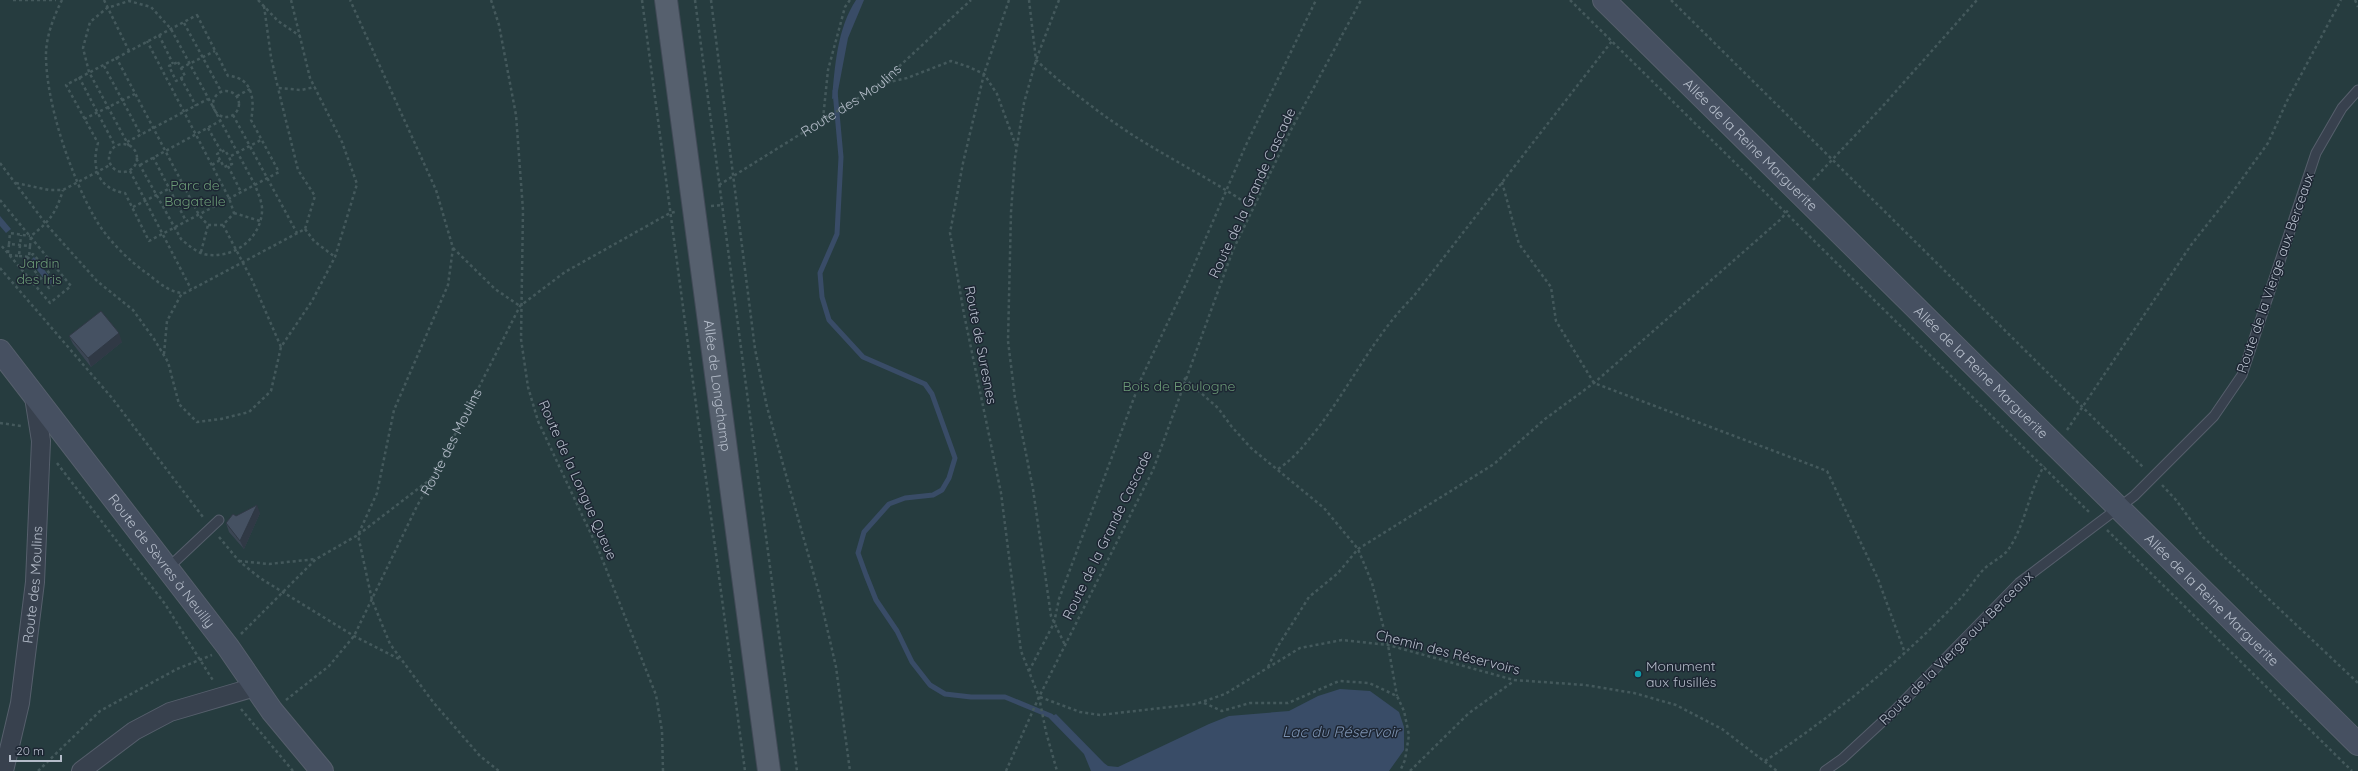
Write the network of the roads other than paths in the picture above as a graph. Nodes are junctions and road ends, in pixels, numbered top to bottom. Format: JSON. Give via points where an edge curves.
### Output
{"nodes":[{"id":1,"x":666,"y":0,"type":"edge"},
{"id":2,"x":1604,"y":0,"type":"edge"},
{"id":3,"x":2358,"y":90,"type":"edge"},
{"id":4,"x":0,"y":351,"type":"edge"},
{"id":5,"x":34,"y":397,"type":"junction"},
{"id":6,"x":2117,"y":507,"type":"junction"},
{"id":7,"x":219,"y":520,"type":"dead end"},
{"id":8,"x":168,"y":568,"type":"junction"},
{"id":9,"x":255,"y":687,"type":"junction"},
{"id":10,"x":2358,"y":744,"type":"edge"},
{"id":11,"x":4,"y":771,"type":"edge"},
{"id":12,"x":81,"y":771,"type":"edge"},
{"id":13,"x":322,"y":771,"type":"edge"},
{"id":14,"x":770,"y":771,"type":"edge"},
{"id":15,"x":1826,"y":771,"type":"edge"}],
"edges":[{"from":1,"to":14,"type":"main road","name":"Allée de Longchamp"},
{"from":2,"to":6,"type":"main road","name":"Allée de la Reine Marguerite"},
{"from":3,"to":6,"type":"lane","name":"Route de la Vierge aux Berceaux","via":[[2342,108],[2316,154],[2242,375],[2214,416],[2134,496]]},
{"from":4,"to":5,"type":"main road","name":"Route de Sèvres à Neuilly"},
{"from":5,"to":8,"type":"main road","name":"Route de Sèvres à Neuilly"},
{"from":5,"to":11,"type":"street","name":"Route des Moulins","via":[[41,441],[35,582],[20,703]]},
{"from":6,"to":10,"type":"main road","name":"Allée de la Reine Marguerite"},
{"from":6,"to":15,"type":"lane","name":"Route de la Vierge aux Berceaux","via":[[2019,583],[1894,711]]},
{"from":7,"to":8,"type":"lane"},
{"from":8,"to":9,"type":"main road","name":"Route de Sèvres à Neuilly"},
{"from":9,"to":12,"type":"street","via":[[170,712],[134,732]]},
{"from":9,"to":13,"type":"main road","name":"Route de Sèvres à Neuilly"}]}
